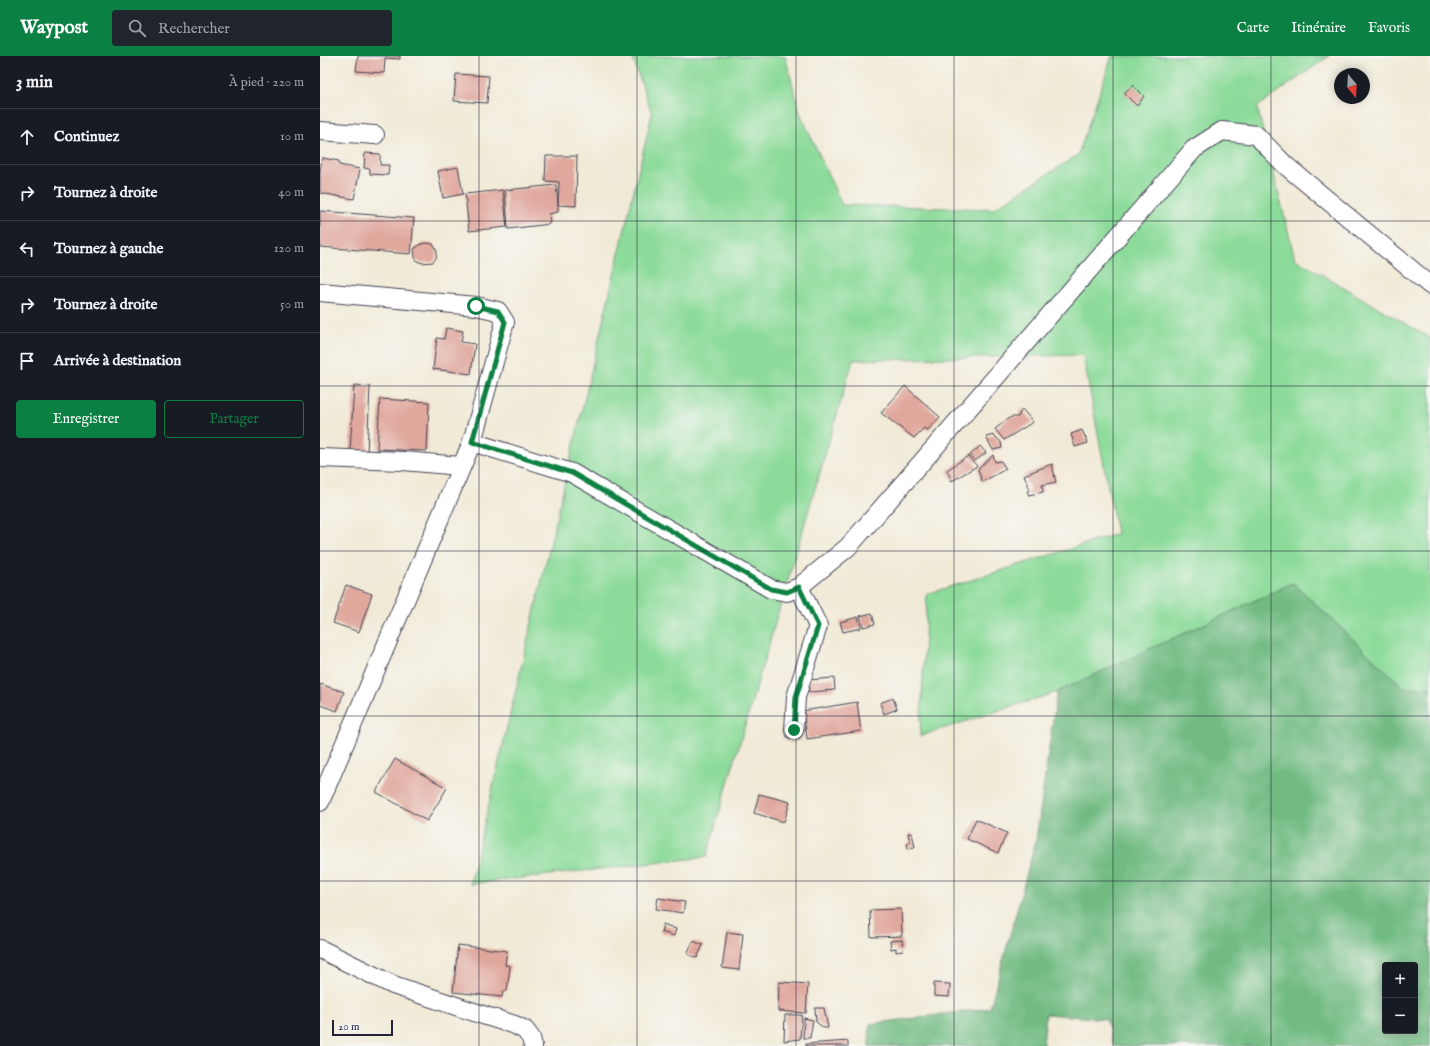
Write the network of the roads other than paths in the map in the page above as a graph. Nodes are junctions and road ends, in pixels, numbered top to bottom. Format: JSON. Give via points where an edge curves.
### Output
{"nodes":[{"id":1,"x":320,"y":131,"type":"edge"},
{"id":2,"x":375,"y":135,"type":"dead end"},
{"id":3,"x":1430,"y":285,"type":"edge"},
{"id":4,"x":320,"y":292,"type":"edge"},
{"id":5,"x":472,"y":442,"type":"junction"},
{"id":6,"x":320,"y":458,"type":"edge"},
{"id":7,"x":460,"y":466,"type":"junction"},
{"id":8,"x":799,"y":587,"type":"junction"},
{"id":9,"x":794,"y":730,"type":"dead end"},
{"id":10,"x":320,"y":802,"type":"edge"},
{"id":11,"x":320,"y":949,"type":"edge"},
{"id":12,"x":533,"y":1046,"type":"edge"}],
"edges":[{"from":1,"to":2,"type":"street"},
{"from":3,"to":8,"type":"street","via":[[1285,165],[1256,135],[1222,131],[1194,149],[848,547]]},
{"from":4,"to":5,"type":"street","via":[[476,306],[498,311],[505,322]]},
{"from":5,"to":7,"type":"street"},
{"from":5,"to":8,"type":"street","via":[[572,473],[771,589],[787,592]]},
{"from":6,"to":7,"type":"street","via":[[403,460]]},
{"from":7,"to":10,"type":"street"},
{"from":8,"to":9,"type":"street","via":[[818,626],[796,697]]},
{"from":11,"to":12,"type":"street","via":[[393,985],[515,1025],[525,1030]]}]}
